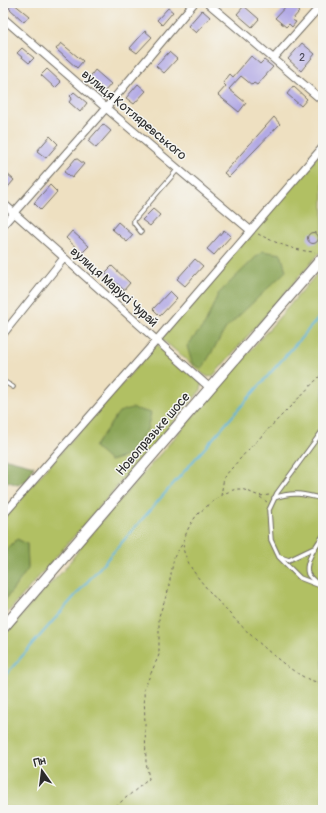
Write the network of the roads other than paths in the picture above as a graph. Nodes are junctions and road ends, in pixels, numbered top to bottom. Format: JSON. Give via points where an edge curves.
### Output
{"nodes":[{"id":1,"x":194,"y":3,"type":"edge"},
{"id":2,"x":208,"y":3,"type":"edge"},
{"id":3,"x":323,"y":3,"type":"edge"},
{"id":4,"x":3,"y":18,"type":"edge"},
{"id":5,"x":274,"y":58,"type":"junction"},
{"id":6,"x":323,"y":101,"type":"edge"},
{"id":7,"x":106,"y":108,"type":"junction"},
{"id":8,"x":323,"y":147,"type":"edge"},
{"id":9,"x":178,"y":169,"type":"junction"},
{"id":10,"x":3,"y":203,"type":"edge"},
{"id":11,"x":15,"y":213,"type":"junction"},
{"id":12,"x":3,"y":225,"type":"edge"},
{"id":13,"x":250,"y":230,"type":"junction"},
{"id":14,"x":141,"y":232,"type":"dead end"},
{"id":15,"x":319,"y":254,"type":"edge"},
{"id":16,"x":64,"y":258,"type":"junction"},
{"id":17,"x":3,"y":334,"type":"edge"},
{"id":18,"x":156,"y":341,"type":"junction"},
{"id":19,"x":3,"y":381,"type":"edge"},
{"id":20,"x":13,"y":387,"type":"dead end"},
{"id":21,"x":210,"y":388,"type":"junction"},
{"id":22,"x":323,"y":430,"type":"edge"},
{"id":23,"x":274,"y":498,"type":"junction"},
{"id":24,"x":323,"y":499,"type":"edge"},
{"id":25,"x":3,"y":515,"type":"edge"},
{"id":26,"x":323,"y":536,"type":"edge"},
{"id":27,"x":314,"y":548,"type":"junction"},
{"id":28,"x":279,"y":557,"type":"junction"},
{"id":29,"x":318,"y":585,"type":"junction"},
{"id":30,"x":323,"y":585,"type":"edge"},
{"id":31,"x":3,"y":628,"type":"edge"}],
"edges":[{"from":1,"to":7,"type":"street"},
{"from":2,"to":5,"type":"street"},
{"from":3,"to":5,"type":"street"},
{"from":4,"to":7,"type":"street","name":"вулиця Котляревського"},
{"from":5,"to":6,"type":"street"},
{"from":7,"to":9,"type":"street","name":"вулиця Котляревського"},
{"from":7,"to":11,"type":"street"},
{"from":8,"to":13,"type":"street"},
{"from":9,"to":13,"type":"street","name":"вулиця Котляревського"},
{"from":9,"to":14,"type":"lane","via":[[134,220]]},
{"from":10,"to":11,"type":"street","name":"вулиця Марусі Чурай"},
{"from":11,"to":12,"type":"street"},
{"from":11,"to":16,"type":"street","name":"вулиця Марусі Чурай"},
{"from":13,"to":18,"type":"street"},
{"from":15,"to":21,"type":"main road","name":"Новопразьке шосе"},
{"from":16,"to":17,"type":"street"},
{"from":16,"to":18,"type":"street","name":"вулиця Марусі Чурай"},
{"from":18,"to":21,"type":"street","name":"вулиця Марусі Чурай"},
{"from":18,"to":25,"type":"street"},
{"from":19,"to":20,"type":"lane"},
{"from":21,"to":31,"type":"main road","name":"Новопразьке шосе"},
{"from":22,"to":23,"type":"lane"},
{"from":23,"to":24,"type":"lane","via":[[295,493]]},
{"from":23,"to":28,"type":"lane","via":[[269,510],[271,540]]},
{"from":26,"to":27,"type":"lane"},
{"from":27,"to":28,"type":"lane","via":[[289,560]]},
{"from":27,"to":29,"type":"lane","via":[[308,574]]},
{"from":28,"to":29,"type":"lane","via":[[300,578]]},
{"from":29,"to":30,"type":"lane"}]}
